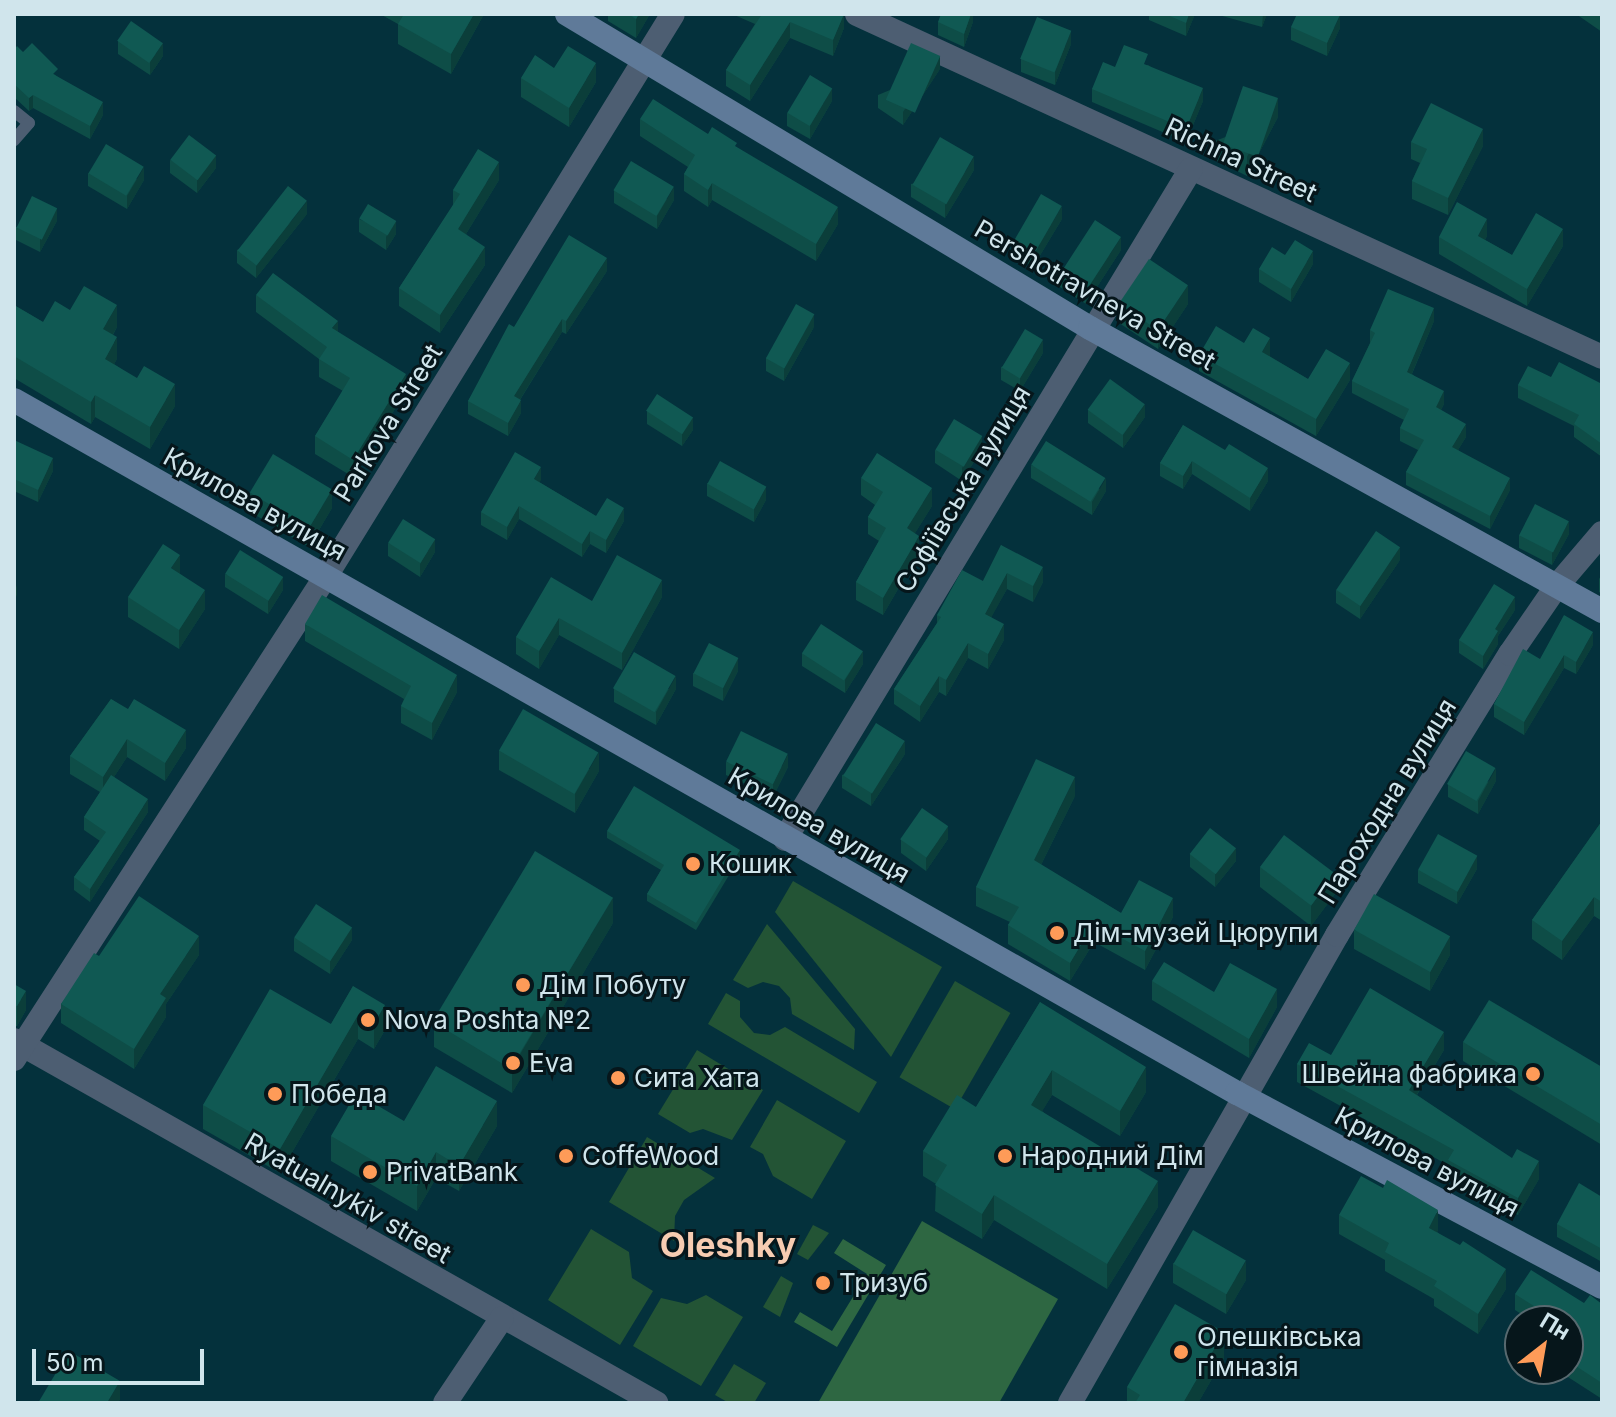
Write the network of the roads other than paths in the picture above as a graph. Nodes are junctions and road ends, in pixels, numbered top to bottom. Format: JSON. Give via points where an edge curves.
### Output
{"nodes":[{"id":1,"x":567,"y":14,"type":"edge"},
{"id":2,"x":673,"y":14,"type":"edge"},
{"id":3,"x":857,"y":14,"type":"edge"},
{"id":4,"x":646,"y":62,"type":"junction"},
{"id":5,"x":14,"y":111,"type":"edge"},
{"id":6,"x":14,"y":140,"type":"edge"},
{"id":7,"x":1191,"y":169,"type":"junction"},
{"id":8,"x":1090,"y":328,"type":"junction"},
{"id":9,"x":1602,"y":357,"type":"edge"},
{"id":10,"x":14,"y":400,"type":"edge"},
{"id":11,"x":1602,"y":533,"type":"edge"},
{"id":12,"x":326,"y":576,"type":"junction"},
{"id":13,"x":1556,"y":587,"type":"junction"},
{"id":14,"x":1602,"y":611,"type":"edge"},
{"id":15,"x":785,"y":839,"type":"junction"},
{"id":16,"x":17,"y":1048,"type":"edge"},
{"id":17,"x":1247,"y":1099,"type":"junction"},
{"id":18,"x":1602,"y":1287,"type":"edge"},
{"id":19,"x":502,"y":1318,"type":"junction"},
{"id":20,"x":445,"y":1403,"type":"edge"},
{"id":21,"x":656,"y":1403,"type":"edge"},
{"id":22,"x":1070,"y":1403,"type":"edge"}],
"edges":[{"from":1,"to":4,"type":"street","name":"Pershotravneva Street"},
{"from":2,"to":4,"type":"street","name":"Parkova Street"},
{"from":3,"to":7,"type":"street","name":"Richna Street"},
{"from":4,"to":8,"type":"street","name":"Pershotravneva Street"},
{"from":4,"to":12,"type":"street","name":"Parkova Street"},
{"from":5,"to":6,"type":"lane","via":[[29,123]]},
{"from":7,"to":8,"type":"street","name":"Софіївська вулиця"},
{"from":7,"to":9,"type":"street","name":"Richna Street"},
{"from":8,"to":13,"type":"street","name":"Pershotravneva Street"},
{"from":8,"to":15,"type":"street","name":"Софіївська вулиця"},
{"from":10,"to":12,"type":"street","name":"Крилова вулиця"},
{"from":11,"to":13,"type":"street","name":"Пароходна вулиця"},
{"from":12,"to":15,"type":"street","name":"Крилова вулиця"},
{"from":12,"to":16,"type":"street","name":"Parkova Street"},
{"from":13,"to":14,"type":"street","name":"Pershotravneva Street"},
{"from":13,"to":17,"type":"street","name":"Пароходна вулиця","via":[[1337,935]]},
{"from":15,"to":17,"type":"street","name":"Крилова вулиця"},
{"from":16,"to":19,"type":"street","name":"Ryatualnykiv street"},
{"from":17,"to":18,"type":"street","name":"Крилова вулиця"},
{"from":17,"to":22,"type":"street","name":"Пароходна вулиця"},
{"from":19,"to":20,"type":"street"},
{"from":19,"to":21,"type":"street","name":"Ryatualnykiv street"}]}
